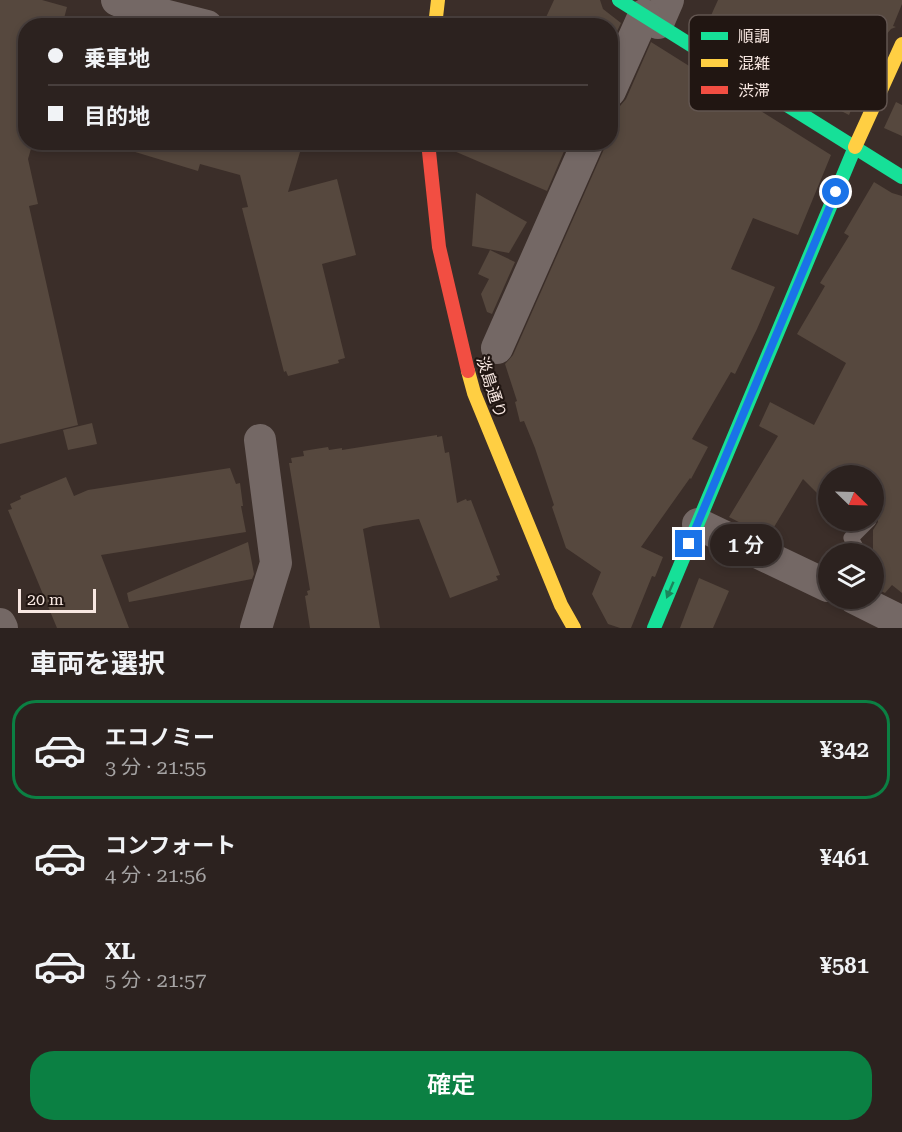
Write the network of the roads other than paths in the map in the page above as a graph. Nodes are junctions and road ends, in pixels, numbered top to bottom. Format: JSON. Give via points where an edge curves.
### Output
{"nodes":[{"id":1,"x":117,"y":0,"type":"edge"},
{"id":2,"x":438,"y":0,"type":"edge"},
{"id":3,"x":647,"y":10,"type":"edge"},
{"id":4,"x":175,"y":18,"type":"edge"},
{"id":5,"x":436,"y":18,"type":"edge"},
{"id":6,"x":689,"y":38,"type":"edge"},
{"id":7,"x":902,"y":44,"type":"edge"},
{"id":8,"x":618,"y":73,"type":"edge"},
{"id":9,"x":887,"y":76,"type":"edge"},
{"id":10,"x":798,"y":111,"type":"edge"},
{"id":11,"x":871,"y":111,"type":"edge"},
{"id":12,"x":854,"y":148,"type":"junction"},
{"id":13,"x":429,"y":150,"type":"edge"},
{"id":14,"x":584,"y":150,"type":"edge"},
{"id":15,"x":902,"y":177,"type":"edge"},
{"id":16,"x":497,"y":348,"type":"dead end"},
{"id":17,"x":260,"y":440,"type":"dead end"},
{"id":18,"x":698,"y":524,"type":"junction"},
{"id":19,"x":858,"y":531,"type":"edge"},
{"id":20,"x":854,"y":543,"type":"edge"},
{"id":21,"x":818,"y":580,"type":"edge"},
{"id":22,"x":876,"y":609,"type":"edge"},
{"id":23,"x":902,"y":622,"type":"edge"},
{"id":24,"x":256,"y":628,"type":"edge"},
{"id":25,"x":574,"y":628,"type":"edge"},
{"id":26,"x":654,"y":628,"type":"edge"}],
"edges":[{"from":1,"to":4,"type":"street"},
{"from":2,"to":5,"type":"street"},
{"from":3,"to":6,"type":"street"},
{"from":3,"to":8,"type":"street"},
{"from":7,"to":9,"type":"street"},
{"from":10,"to":12,"type":"street"},
{"from":11,"to":12,"type":"street"},
{"from":12,"to":15,"type":"street"},
{"from":12,"to":18,"type":"street"},
{"from":13,"to":25,"type":"street","name":"淡島通り","via":[[439,247],[474,393]]},
{"from":14,"to":16,"type":"street"},
{"from":17,"to":24,"type":"street","via":[[276,563]]},
{"from":18,"to":21,"type":"street"},
{"from":18,"to":26,"type":"street","one_way":true},
{"from":19,"to":20,"type":"lane","via":[[851,538]]},
{"from":22,"to":23,"type":"street"}]}
